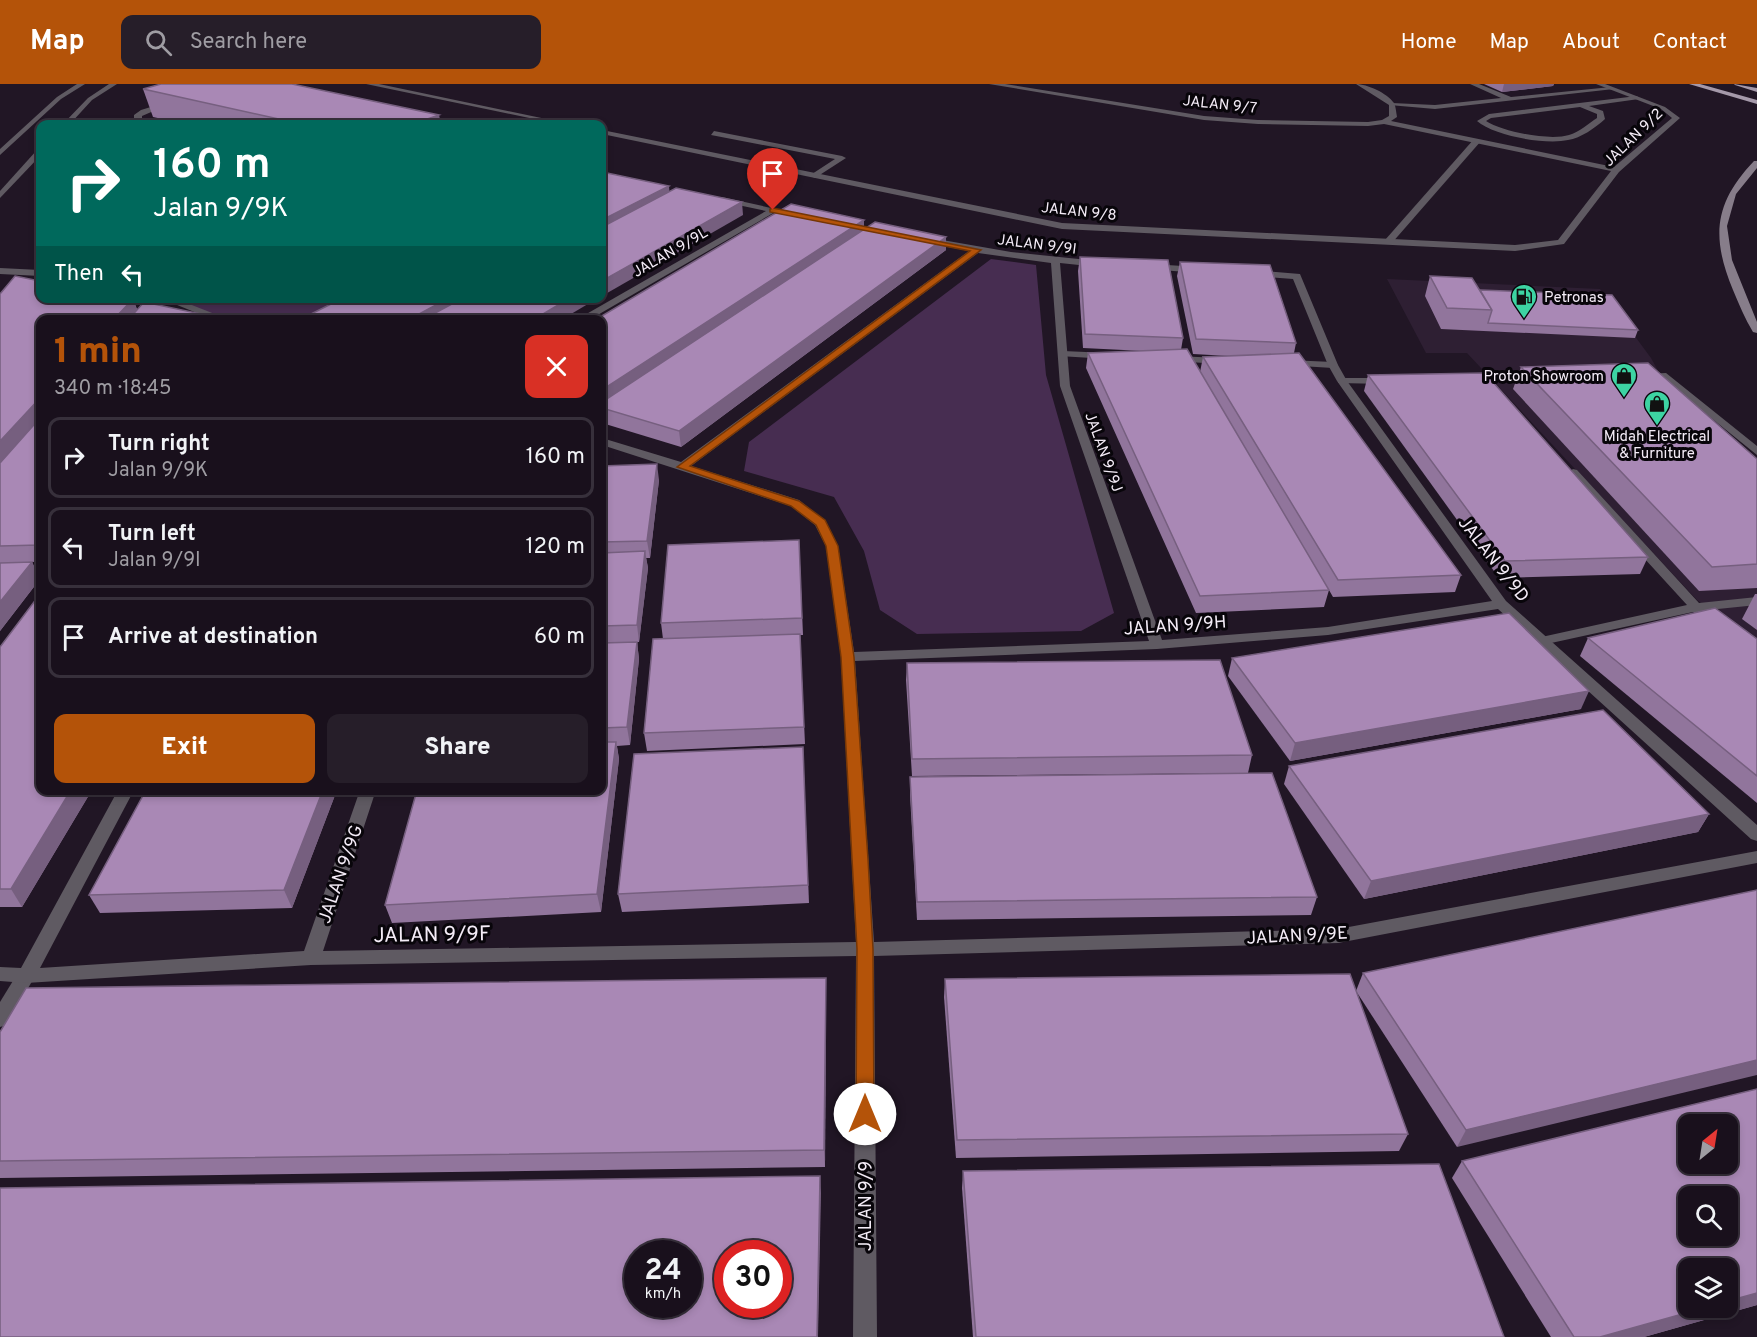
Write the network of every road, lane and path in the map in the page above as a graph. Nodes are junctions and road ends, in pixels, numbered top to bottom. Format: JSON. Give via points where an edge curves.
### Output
{"nodes":[{"id":1,"x":82,"y":84,"type":"edge"},
{"id":2,"x":114,"y":84,"type":"edge"},
{"id":3,"x":369,"y":84,"type":"edge"},
{"id":4,"x":992,"y":84,"type":"edge"},
{"id":5,"x":1359,"y":84,"type":"edge"},
{"id":6,"x":1473,"y":84,"type":"edge"},
{"id":7,"x":1599,"y":84,"type":"edge"},
{"id":8,"x":1693,"y":84,"type":"edge"},
{"id":9,"x":1737,"y":84,"type":"edge"},
{"id":10,"x":1744,"y":84,"type":"edge"},
{"id":11,"x":1757,"y":88,"type":"edge"},
{"id":12,"x":1611,"y":89,"type":"junction"},
{"id":13,"x":1636,"y":98,"type":"junction"},
{"id":14,"x":1512,"y":100,"type":"junction"},
{"id":15,"x":173,"y":102,"type":"dead end"},
{"id":16,"x":1757,"y":102,"type":"edge"},
{"id":17,"x":1392,"y":105,"type":"junction"},
{"id":18,"x":1581,"y":105,"type":"junction"},
{"id":19,"x":1757,"y":108,"type":"edge"},
{"id":20,"x":70,"y":120,"type":"edge"},
{"id":21,"x":141,"y":120,"type":"edge"},
{"id":22,"x":546,"y":120,"type":"edge"},
{"id":23,"x":1384,"y":122,"type":"junction"},
{"id":24,"x":606,"y":133,"type":"edge"},
{"id":25,"x":714,"y":133,"type":"dead end"},
{"id":26,"x":1477,"y":141,"type":"junction"},
{"id":27,"x":0,"y":153,"type":"edge"},
{"id":28,"x":36,"y":156,"type":"edge"},
{"id":29,"x":1757,"y":163,"type":"edge"},
{"id":30,"x":1616,"y":170,"type":"junction"},
{"id":31,"x":815,"y":176,"type":"junction"},
{"id":32,"x":0,"y":196,"type":"edge"},
{"id":33,"x":714,"y":198,"type":"edge"},
{"id":34,"x":773,"y":210,"type":"junction"},
{"id":35,"x":805,"y":217,"type":"edge"},
{"id":36,"x":913,"y":238,"type":"edge"},
{"id":37,"x":1388,"y":242,"type":"junction"},
{"id":38,"x":1561,"y":242,"type":"joint"},
{"id":39,"x":976,"y":250,"type":"junction"},
{"id":40,"x":1055,"y":261,"type":"junction"},
{"id":41,"x":1113,"y":265,"type":"edge"},
{"id":42,"x":1136,"y":266,"type":"edge"},
{"id":43,"x":1205,"y":270,"type":"edge"},
{"id":44,"x":36,"y":273,"type":"edge"},
{"id":45,"x":1239,"y":273,"type":"edge"},
{"id":46,"x":2,"y":274,"type":"edge"},
{"id":47,"x":178,"y":303,"type":"edge"},
{"id":48,"x":211,"y":315,"type":"edge"},
{"id":49,"x":590,"y":315,"type":"edge"},
{"id":50,"x":1757,"y":330,"type":"edge"},
{"id":51,"x":1063,"y":354,"type":"junction"},
{"id":52,"x":1121,"y":357,"type":"edge"},
{"id":53,"x":1157,"y":358,"type":"edge"},
{"id":54,"x":1239,"y":361,"type":"edge"},
{"id":55,"x":1274,"y":363,"type":"edge"},
{"id":56,"x":1333,"y":365,"type":"junction"},
{"id":57,"x":1630,"y":377,"type":"edge"},
{"id":58,"x":1547,"y":378,"type":"edge"},
{"id":59,"x":1400,"y":380,"type":"edge"},
{"id":60,"x":1457,"y":380,"type":"edge"},
{"id":61,"x":1342,"y":381,"type":"junction"},
{"id":62,"x":606,"y":442,"type":"edge"},
{"id":63,"x":1757,"y":452,"type":"edge"},
{"id":64,"x":682,"y":467,"type":"junction"},
{"id":65,"x":1568,"y":467,"type":"edge"},
{"id":66,"x":36,"y":572,"type":"edge"},
{"id":67,"x":0,"y":573,"type":"edge"},
{"id":68,"x":1757,"y":601,"type":"edge"},
{"id":69,"x":1501,"y":604,"type":"junction"},
{"id":70,"x":1696,"y":607,"type":"junction"},
{"id":71,"x":1731,"y":633,"type":"edge"},
{"id":72,"x":1542,"y":641,"type":"junction"},
{"id":73,"x":1157,"y":645,"type":"junction"},
{"id":74,"x":848,"y":657,"type":"junction"},
{"id":75,"x":123,"y":795,"type":"edge"},
{"id":76,"x":366,"y":795,"type":"edge"},
{"id":77,"x":1757,"y":835,"type":"edge"},
{"id":78,"x":1757,"y":857,"type":"edge"},
{"id":79,"x":865,"y":949,"type":"junction"},
{"id":80,"x":311,"y":958,"type":"junction"},
{"id":81,"x":0,"y":974,"type":"edge"},
{"id":82,"x":26,"y":976,"type":"junction"},
{"id":83,"x":0,"y":1019,"type":"edge"},
{"id":84,"x":865,"y":1337,"type":"edge"}],
"edges":[{"from":1,"to":27,"type":"street","via":[[59,98]]},
{"from":2,"to":20,"type":"street","via":[[90,99]]},
{"from":3,"to":22,"type":"street"},
{"from":4,"to":23,"type":"street","name":"JALAN 9/7","via":[[1231,121]]},
{"from":5,"to":17,"type":"street"},
{"from":6,"to":14,"type":"street"},
{"from":7,"to":12,"type":"street","name":"JALAN 9/2"},
{"from":8,"to":16,"type":"main road"},
{"from":8,"to":19,"type":"main road"},
{"from":9,"to":11,"type":"main road"},
{"from":10,"to":11,"type":"main road"},
{"from":12,"to":13,"type":"street","name":"JALAN 9/2"},
{"from":12,"to":14,"type":"street"},
{"from":13,"to":18,"type":"street"},
{"from":13,"to":30,"type":"street","name":"JALAN 9/2","via":[[1663,108],[1676,118]]},
{"from":14,"to":17,"type":"street","via":[[1435,107]]},
{"from":15,"to":21,"type":"street","via":[[143,111],[138,115]]},
{"from":17,"to":23,"type":"street","via":[[1393,117]]},
{"from":18,"to":18,"type":"street","via":[[1489,116],[1481,121],[1492,127],[1565,139],[1601,119],[1600,113]]},
{"from":23,"to":26,"type":"street","name":"JALAN 9/7"},
{"from":24,"to":31,"type":"street","name":"JALAN 9/8"},
{"from":25,"to":31,"type":"street","via":[[842,158]]},
{"from":26,"to":30,"type":"street","name":"JALAN 9/7"},
{"from":26,"to":37,"type":"street"},
{"from":28,"to":32,"type":"street"},
{"from":29,"to":50,"type":"main road","via":[[1731,194],[1722,228],[1723,250],[1731,275]]},
{"from":30,"to":38,"type":"street","name":"JALAN 9/2"},
{"from":31,"to":37,"type":"street","name":"JALAN 9/8","via":[[1062,226]]},
{"from":33,"to":34,"type":"street"},
{"from":34,"to":35,"type":"street"},
{"from":34,"to":49,"type":"street","name":"JALAN 9/9L"},
{"from":36,"to":39,"type":"street","name":"JALAN 9/9I"},
{"from":37,"to":38,"type":"street","name":"JALAN 9/8","via":[[1515,248]]},
{"from":39,"to":40,"type":"street","name":"JALAN 9/9I"},
{"from":39,"to":64,"type":"street"},
{"from":40,"to":41,"type":"street","name":"JALAN 9/9I"},
{"from":40,"to":51,"type":"street","name":"JALAN 9/9J"},
{"from":42,"to":43,"type":"street"},
{"from":44,"to":46,"type":"street"},
{"from":45,"to":56,"type":"street","name":"JALAN 9/9D","via":[[1297,276]]},
{"from":47,"to":48,"type":"street"},
{"from":51,"to":52,"type":"street"},
{"from":51,"to":73,"type":"street","name":"JALAN 9/9J","via":[[1065,386]]},
{"from":53,"to":54,"type":"street"},
{"from":55,"to":56,"type":"street"},
{"from":56,"to":61,"type":"street","name":"JALAN 9/9D"},
{"from":57,"to":63,"type":"street","via":[[1666,376]]},
{"from":58,"to":60,"type":"street","via":[[1492,383]]},
{"from":59,"to":61,"type":"street"},
{"from":61,"to":69,"type":"street","name":"JALAN 9/9D"},
{"from":62,"to":64,"type":"street","name":"JALAN 9/9"},
{"from":64,"to":74,"type":"street","name":"JALAN 9/9","via":[[795,503],[820,523],[832,546]]},
{"from":65,"to":70,"type":"street"},
{"from":66,"to":67,"type":"street"},
{"from":68,"to":70,"type":"street"},
{"from":69,"to":72,"type":"street","name":"JALAN 9/9D"},
{"from":69,"to":73,"type":"street","name":"JALAN 9/9H","via":[[1328,632]]},
{"from":70,"to":71,"type":"street"},
{"from":70,"to":72,"type":"street"},
{"from":72,"to":77,"type":"street","name":"JALAN 9/9D"},
{"from":73,"to":74,"type":"street","name":"JALAN 9/9H"},
{"from":74,"to":79,"type":"street","name":"JALAN 9/9"},
{"from":75,"to":82,"type":"street"},
{"from":76,"to":80,"type":"street","name":"JALAN 9/9G"},
{"from":78,"to":79,"type":"street","name":"JALAN 9/9E","via":[[1338,936]]},
{"from":79,"to":80,"type":"street","name":"JALAN 9/9F"},
{"from":79,"to":84,"type":"street","name":"JALAN 9/9"},
{"from":80,"to":82,"type":"street","name":"JALAN 9/9F"},
{"from":81,"to":82,"type":"street","name":"JALAN 9/9F"},
{"from":82,"to":83,"type":"street"}]}
